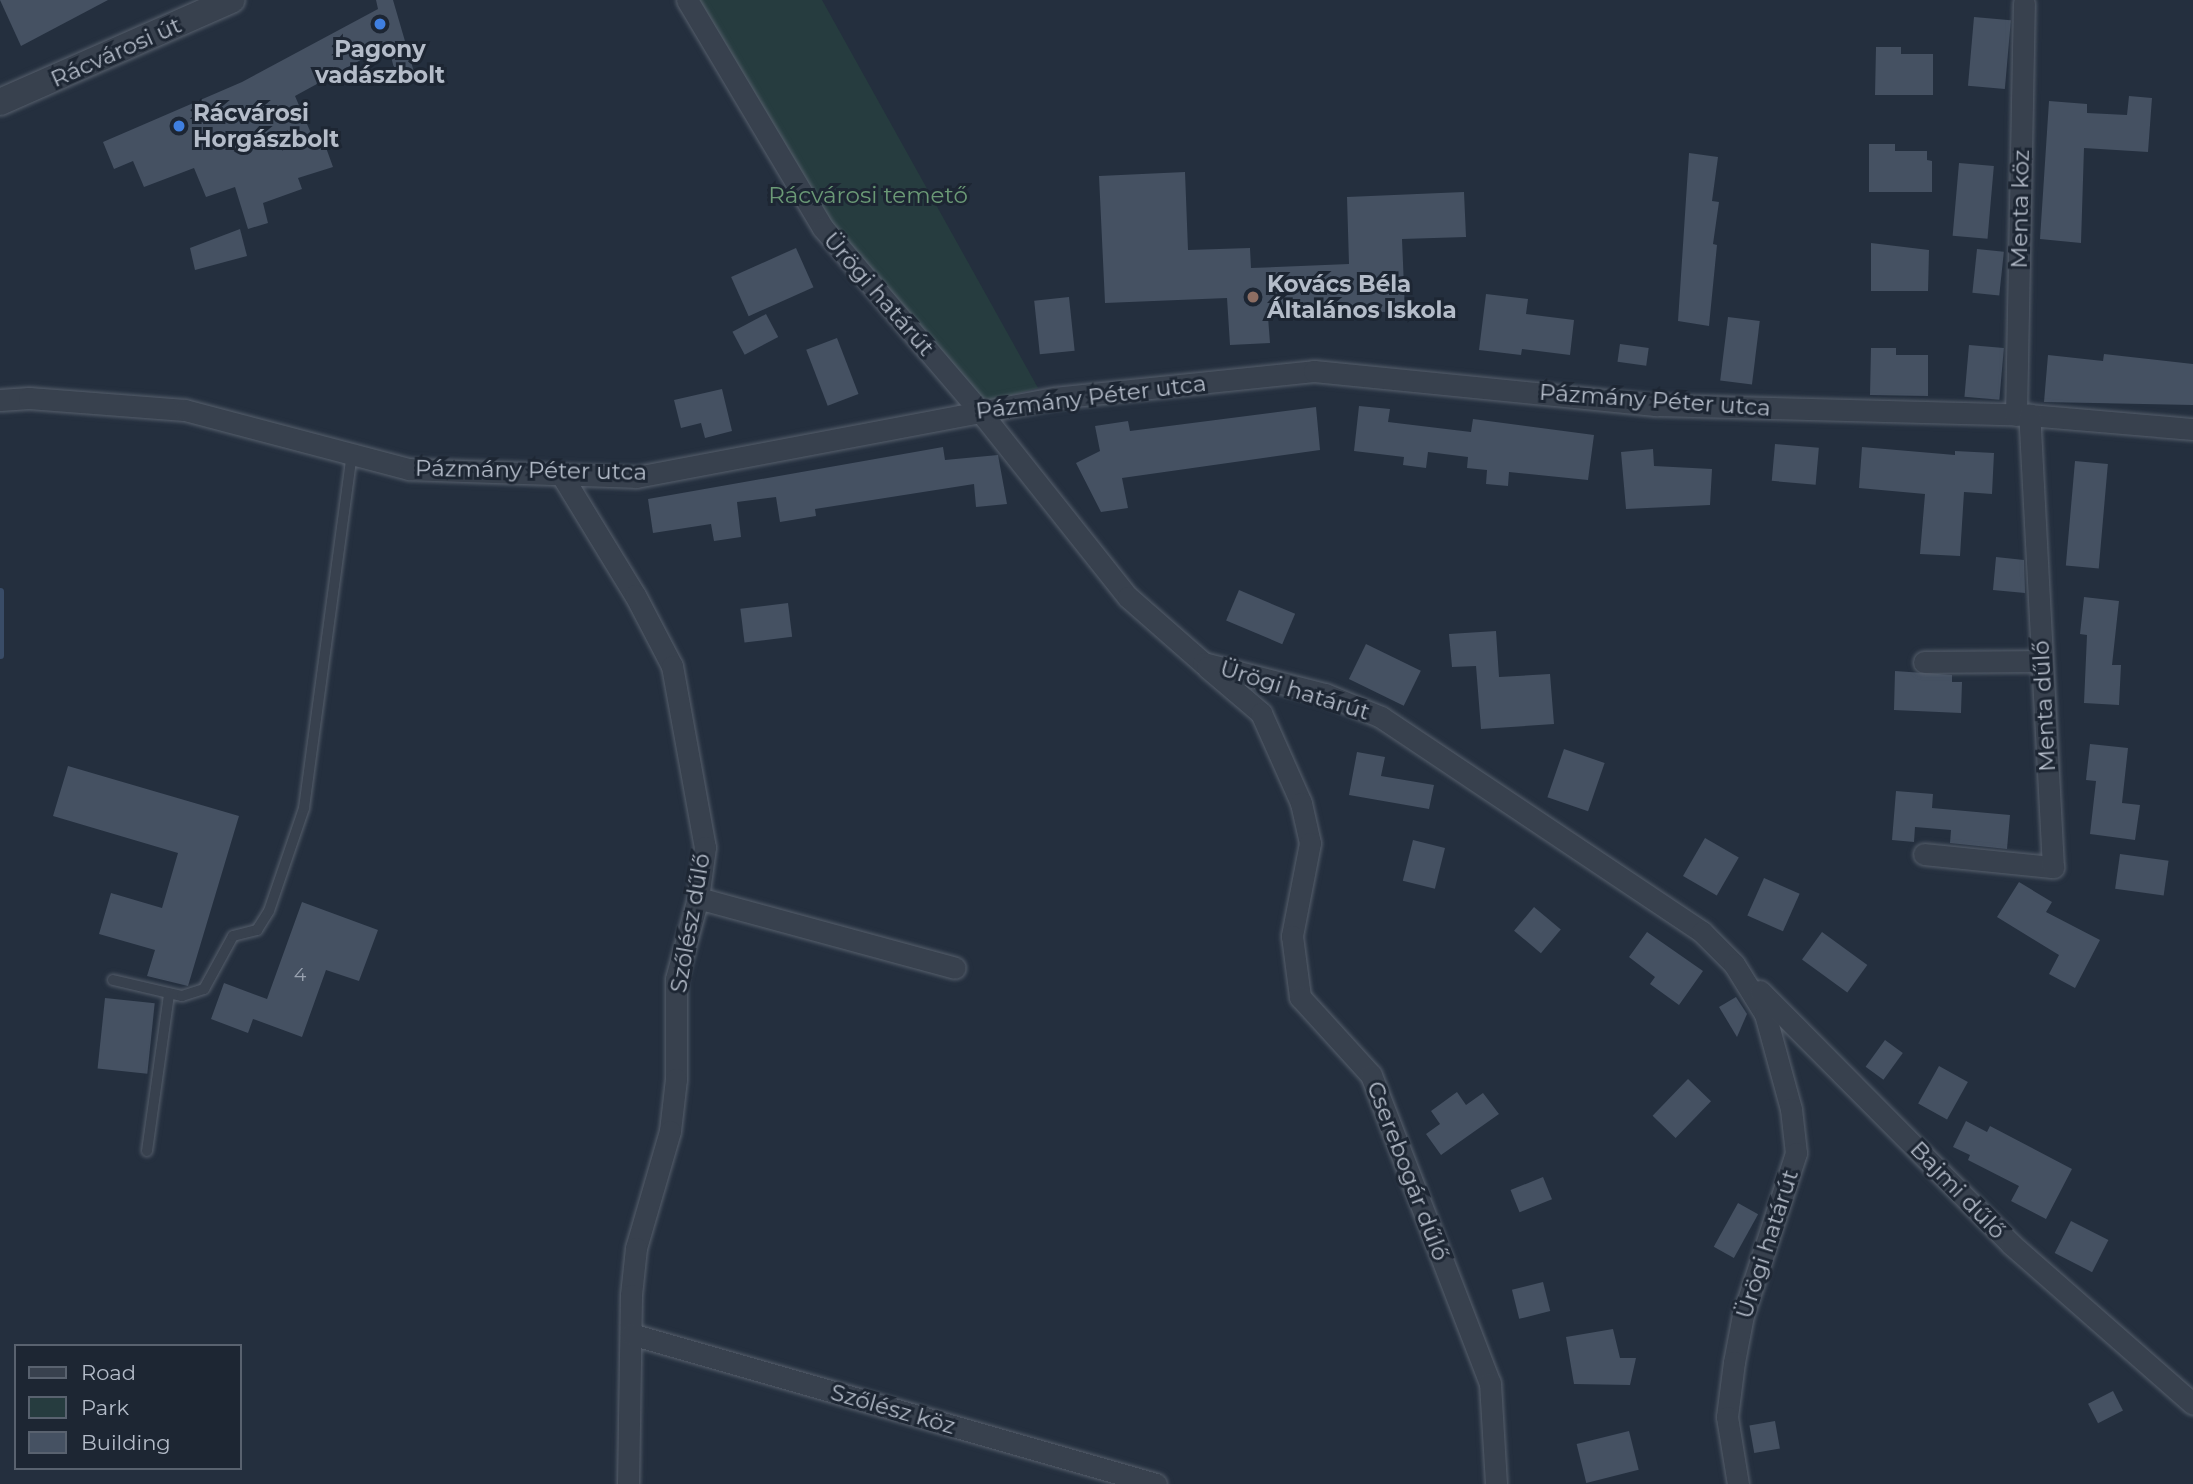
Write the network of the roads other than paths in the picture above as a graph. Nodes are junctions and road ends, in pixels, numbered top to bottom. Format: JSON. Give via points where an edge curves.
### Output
{"nodes":[{"id":1,"x":231,"y":0,"type":"edge"},
{"id":2,"x":687,"y":0,"type":"edge"},
{"id":3,"x":2024,"y":3,"type":"dead end"},
{"id":4,"x":0,"y":102,"type":"edge"},
{"id":5,"x":0,"y":400,"type":"edge"},
{"id":6,"x":979,"y":410,"type":"junction"},
{"id":7,"x":2022,"y":415,"type":"junction"},
{"id":8,"x":2193,"y":429,"type":"edge"},
{"id":9,"x":352,"y":454,"type":"junction"},
{"id":10,"x":561,"y":474,"type":"junction"},
{"id":11,"x":2041,"y":661,"type":"junction"},
{"id":12,"x":1924,"y":662,"type":"dead end"},
{"id":13,"x":1203,"y":663,"type":"junction"},
{"id":14,"x":1924,"y":854,"type":"dead end"},
{"id":15,"x":698,"y":898,"type":"junction"},
{"id":16,"x":1734,"y":964,"type":"junction"},
{"id":17,"x":955,"y":968,"type":"dead end"},
{"id":18,"x":113,"y":979,"type":"dead end"},
{"id":19,"x":169,"y":994,"type":"junction"},
{"id":20,"x":147,"y":1151,"type":"dead end"},
{"id":21,"x":631,"y":1334,"type":"junction"},
{"id":22,"x":2193,"y":1404,"type":"edge"},
{"id":23,"x":628,"y":1484,"type":"edge"},
{"id":24,"x":1156,"y":1484,"type":"edge"},
{"id":25,"x":1496,"y":1484,"type":"edge"},
{"id":26,"x":1738,"y":1484,"type":"edge"}],
"edges":[{"from":1,"to":4,"type":"street","name":"Rácvárosi út"},
{"from":2,"to":6,"type":"street","name":"Ürögi határút","via":[[822,228]]},
{"from":3,"to":7,"type":"street","name":"Menta köz"},
{"from":5,"to":9,"type":"street","name":"Pázmány Péter utca","via":[[29,398],[185,410]]},
{"from":6,"to":7,"type":"street","name":"Pázmány Péter utca","via":[[1314,371],[1657,405]]},
{"from":6,"to":10,"type":"street","name":"Pázmány Péter utca","via":[[636,477]]},
{"from":6,"to":13,"type":"street","name":"Ürögi határút","via":[[1128,597]]},
{"from":7,"to":8,"type":"street","name":"Pázmány Péter utca"},
{"from":7,"to":11,"type":"street","name":"Menta dűlő"},
{"from":9,"to":10,"type":"street","name":"Pázmány Péter utca","via":[[409,469]]},
{"from":9,"to":19,"type":"lane","via":[[304,808],[284,872],[270,911],[257,930],[233,936],[204,989],[183,996]]},
{"from":10,"to":15,"type":"street","name":"Szőlész dűlő","via":[[635,595],[672,666],[705,847]]},
{"from":11,"to":12,"type":"street"},
{"from":11,"to":14,"type":"street","name":"Menta dűlő","via":[[2053,867]]},
{"from":13,"to":16,"type":"street","name":"Ürögi határút","via":[[1325,694],[1381,716],[1702,932]]},
{"from":13,"to":25,"type":"street","name":"Cserebogár dűlő","via":[[1261,713],[1301,803],[1310,844],[1292,936],[1300,997],[1371,1075],[1490,1383]]},
{"from":15,"to":17,"type":"street"},
{"from":15,"to":21,"type":"street","name":"Szőlész dűlő","via":[[676,979],[676,1079],[670,1131],[636,1248]]},
{"from":16,"to":22,"type":"street","name":"Bajmi dűlő","via":[[2011,1244]]},
{"from":16,"to":26,"type":"street","name":"Ürögi határút","via":[[1765,1014],[1791,1109],[1796,1153],[1743,1315],[1734,1362],[1727,1417]]},
{"from":18,"to":19,"type":"lane"},
{"from":19,"to":20,"type":"lane"},
{"from":21,"to":23,"type":"street","name":"Szőlész dűlő"},
{"from":21,"to":24,"type":"street","name":"Szőlész köz"}]}
